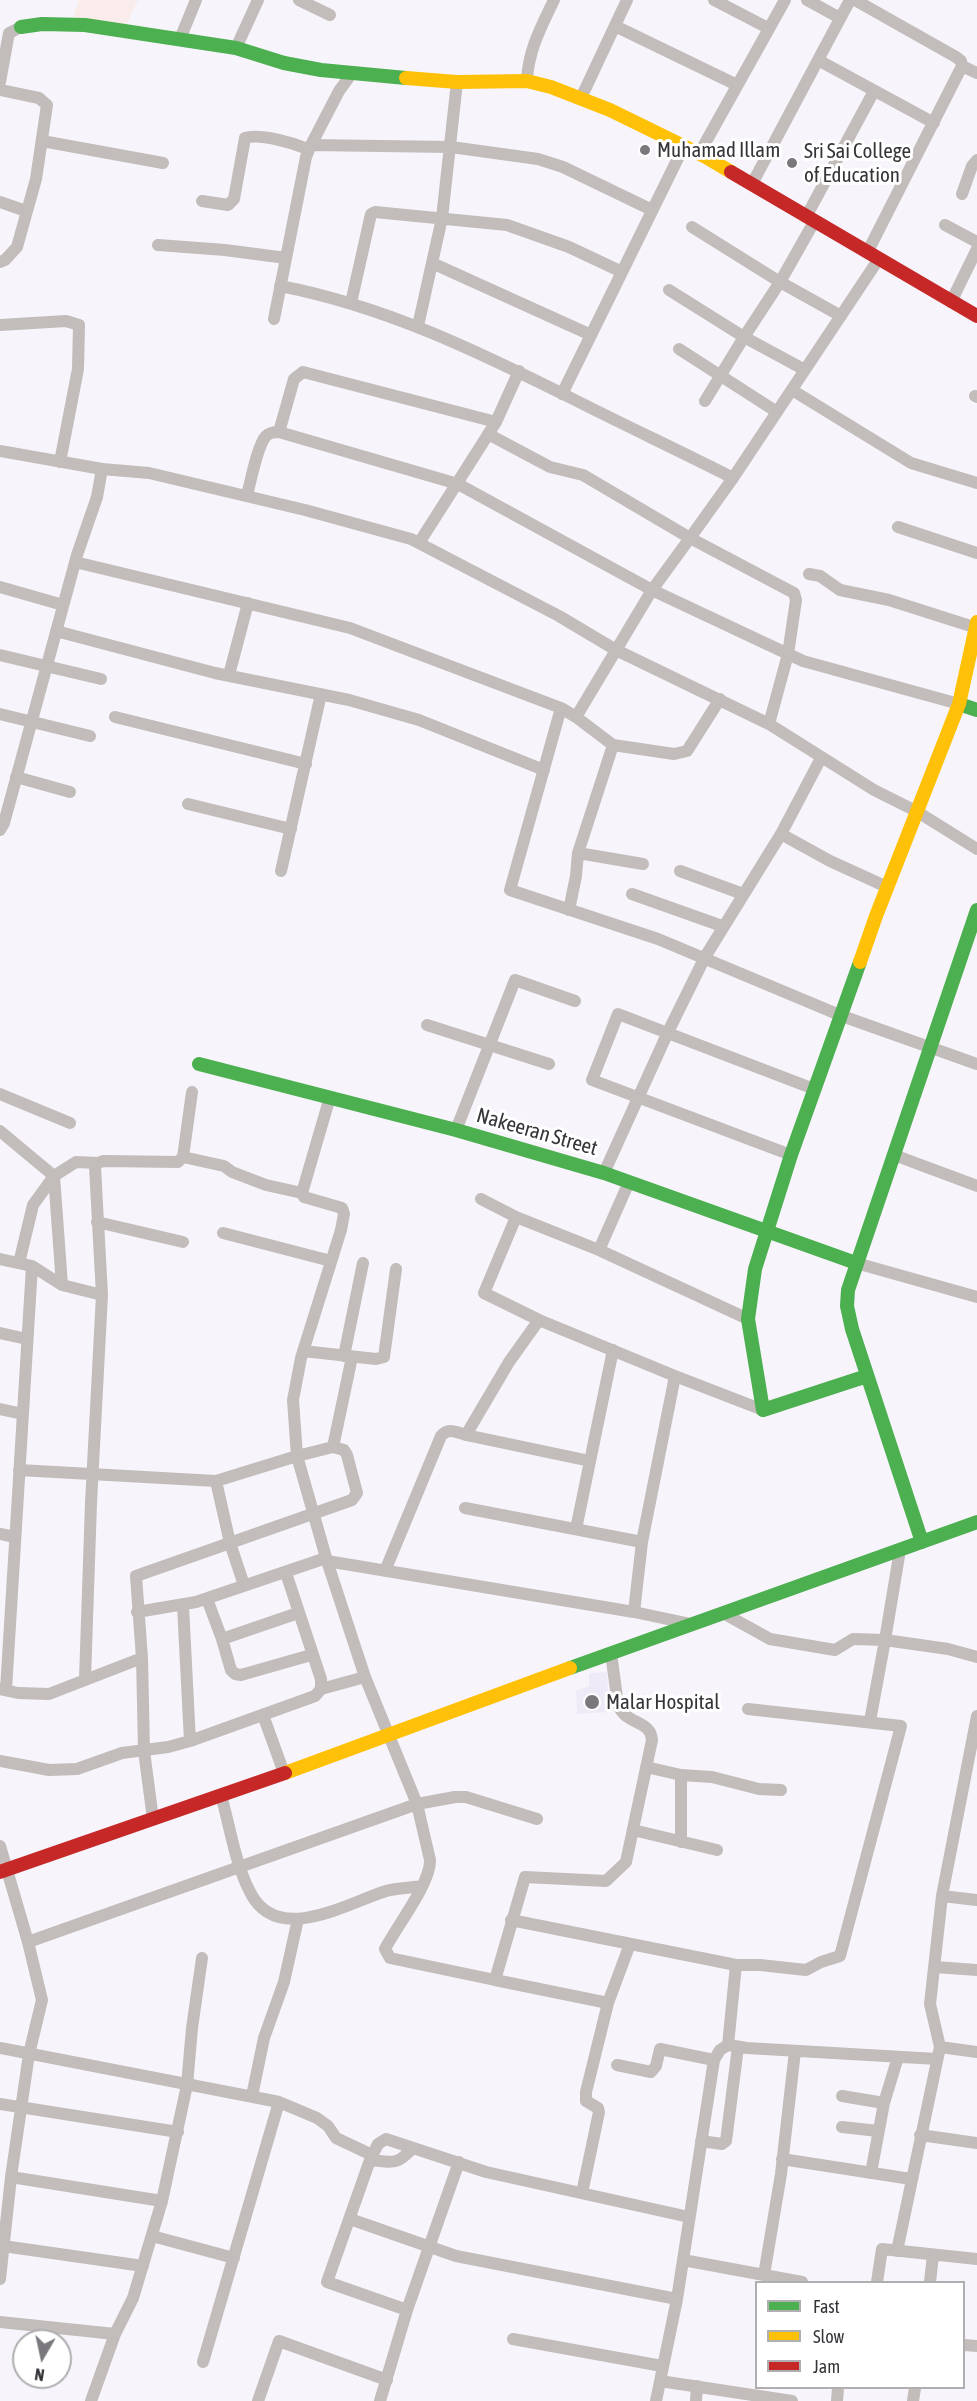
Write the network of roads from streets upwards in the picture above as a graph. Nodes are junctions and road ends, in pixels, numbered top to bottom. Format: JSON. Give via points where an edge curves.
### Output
{"nodes":[{"id":1,"x":196,"y":0,"type":"edge"},
{"id":2,"x":258,"y":0,"type":"edge"},
{"id":3,"x":299,"y":0,"type":"edge"},
{"id":4,"x":554,"y":0,"type":"edge"},
{"id":5,"x":627,"y":0,"type":"edge"},
{"id":6,"x":714,"y":0,"type":"edge"},
{"id":7,"x":785,"y":0,"type":"edge"},
{"id":8,"x":807,"y":0,"type":"edge"},
{"id":9,"x":850,"y":0,"type":"edge"},
{"id":10,"x":855,"y":0,"type":"edge"},
{"id":11,"x":330,"y":15,"type":"dead end"},
{"id":12,"x":840,"y":18,"type":"junction"},
{"id":13,"x":615,"y":26,"type":"junction"},
{"id":14,"x":21,"y":27,"type":"joint"},
{"id":15,"x":768,"y":28,"type":"junction"},
{"id":16,"x":180,"y":39,"type":"junction"},
{"id":17,"x":236,"y":48,"type":"junction"},
{"id":18,"x":818,"y":60,"type":"junction"},
{"id":19,"x":962,"y":66,"type":"junction"},
{"id":20,"x":977,"y":72,"type":"edge"},
{"id":21,"x":352,"y":73,"type":"junction"},
{"id":22,"x":527,"y":81,"type":"junction"},
{"id":23,"x":0,"y":82,"type":"edge"},
{"id":24,"x":457,"y":82,"type":"junction"},
{"id":25,"x":737,"y":85,"type":"junction"},
{"id":26,"x":0,"y":90,"type":"edge"},
{"id":27,"x":874,"y":91,"type":"junction"},
{"id":28,"x":581,"y":98,"type":"junction"},
{"id":29,"x":934,"y":123,"type":"junction"},
{"id":30,"x":42,"y":141,"type":"junction"},
{"id":31,"x":684,"y":146,"type":"junction"},
{"id":32,"x":310,"y":147,"type":"junction"},
{"id":33,"x":451,"y":147,"type":"junction"},
{"id":34,"x":699,"y":154,"type":"junction"},
{"id":35,"x":977,"y":160,"type":"edge"},
{"id":36,"x":163,"y":163,"type":"dead end"},
{"id":37,"x":752,"y":184,"type":"junction"},
{"id":38,"x":962,"y":194,"type":"dead end"},
{"id":39,"x":202,"y":201,"type":"dead end"},
{"id":40,"x":0,"y":202,"type":"edge"},
{"id":41,"x":652,"y":210,"type":"junction"},
{"id":42,"x":26,"y":211,"type":"junction"},
{"id":43,"x":442,"y":218,"type":"junction"},
{"id":44,"x":810,"y":220,"type":"junction"},
{"id":45,"x":945,"y":225,"type":"dead end"},
{"id":46,"x":692,"y":227,"type":"dead end"},
{"id":47,"x":977,"y":242,"type":"edge"},
{"id":48,"x":158,"y":245,"type":"dead end"},
{"id":49,"x":977,"y":249,"type":"edge"},
{"id":50,"x":872,"y":256,"type":"junction"},
{"id":51,"x":286,"y":258,"type":"junction"},
{"id":52,"x":0,"y":262,"type":"edge"},
{"id":53,"x":432,"y":263,"type":"junction"},
{"id":54,"x":622,"y":272,"type":"junction"},
{"id":55,"x":780,"y":282,"type":"junction"},
{"id":56,"x":280,"y":286,"type":"junction"},
{"id":57,"x":669,"y":290,"type":"dead end"},
{"id":58,"x":951,"y":302,"type":"junction"},
{"id":59,"x":351,"y":303,"type":"junction"},
{"id":60,"x":841,"y":316,"type":"junction"},
{"id":61,"x":977,"y":316,"type":"edge"},
{"id":62,"x":274,"y":319,"type":"dead end"},
{"id":63,"x":0,"y":325,"type":"edge"},
{"id":64,"x":418,"y":326,"type":"junction"},
{"id":65,"x":591,"y":334,"type":"junction"},
{"id":66,"x":744,"y":337,"type":"junction"},
{"id":67,"x":680,"y":349,"type":"dead end"},
{"id":68,"x":805,"y":370,"type":"junction"},
{"id":69,"x":519,"y":371,"type":"junction"},
{"id":70,"x":721,"y":375,"type":"junction"},
{"id":71,"x":792,"y":390,"type":"junction"},
{"id":72,"x":562,"y":393,"type":"junction"},
{"id":73,"x":705,"y":402,"type":"dead end"},
{"id":74,"x":777,"y":412,"type":"junction"},
{"id":75,"x":496,"y":422,"type":"junction"},
{"id":76,"x":279,"y":432,"type":"junction"},
{"id":77,"x":488,"y":434,"type":"junction"},
{"id":78,"x":0,"y":451,"type":"edge"},
{"id":79,"x":60,"y":462,"type":"junction"},
{"id":80,"x":102,"y":469,"type":"junction"},
{"id":81,"x":733,"y":478,"type":"junction"},
{"id":82,"x":977,"y":483,"type":"edge"},
{"id":83,"x":458,"y":484,"type":"junction"},
{"id":84,"x":247,"y":495,"type":"junction"},
{"id":85,"x":898,"y":527,"type":"dead end"},
{"id":86,"x":690,"y":538,"type":"junction"},
{"id":87,"x":419,"y":543,"type":"junction"},
{"id":88,"x":977,"y":553,"type":"edge"},
{"id":89,"x":75,"y":562,"type":"junction"},
{"id":90,"x":809,"y":574,"type":"dead end"},
{"id":91,"x":0,"y":587,"type":"edge"},
{"id":92,"x":652,"y":590,"type":"junction"},
{"id":93,"x":248,"y":603,"type":"junction"},
{"id":94,"x":63,"y":605,"type":"junction"},
{"id":95,"x":976,"y":626,"type":"edge"},
{"id":96,"x":56,"y":631,"type":"junction"},
{"id":97,"x":615,"y":650,"type":"junction"},
{"id":98,"x":788,"y":654,"type":"junction"},
{"id":99,"x":0,"y":655,"type":"edge"},
{"id":100,"x":46,"y":665,"type":"junction"},
{"id":101,"x":230,"y":675,"type":"junction"},
{"id":102,"x":101,"y":679,"type":"dead end"},
{"id":103,"x":321,"y":694,"type":"junction"},
{"id":104,"x":720,"y":699,"type":"junction"},
{"id":105,"x":958,"y":704,"type":"junction"},
{"id":106,"x":561,"y":708,"type":"junction"},
{"id":107,"x":977,"y":710,"type":"edge"},
{"id":108,"x":0,"y":714,"type":"edge"},
{"id":109,"x":115,"y":717,"type":"dead end"},
{"id":110,"x":576,"y":717,"type":"junction"},
{"id":111,"x":30,"y":723,"type":"junction"},
{"id":112,"x":770,"y":724,"type":"junction"},
{"id":113,"x":90,"y":736,"type":"dead end"},
{"id":114,"x":614,"y":745,"type":"junction"},
{"id":115,"x":821,"y":758,"type":"junction"},
{"id":116,"x":306,"y":764,"type":"junction"},
{"id":117,"x":544,"y":770,"type":"junction"},
{"id":118,"x":15,"y":782,"type":"junction"},
{"id":119,"x":0,"y":784,"type":"edge"},
{"id":120,"x":70,"y":792,"type":"dead end"},
{"id":121,"x":188,"y":804,"type":"dead end"},
{"id":122,"x":915,"y":811,"type":"junction"},
{"id":123,"x":291,"y":829,"type":"junction"},
{"id":124,"x":0,"y":830,"type":"edge"},
{"id":125,"x":781,"y":834,"type":"junction"},
{"id":126,"x":977,"y":849,"type":"edge"},
{"id":127,"x":578,"y":853,"type":"junction"},
{"id":128,"x":643,"y":864,"type":"dead end"},
{"id":129,"x":281,"y":871,"type":"dead end"},
{"id":130,"x":680,"y":871,"type":"dead end"},
{"id":131,"x":887,"y":887,"type":"junction"},
{"id":132,"x":632,"y":894,"type":"dead end"},
{"id":133,"x":743,"y":894,"type":"junction"},
{"id":134,"x":569,"y":910,"type":"junction"},
{"id":135,"x":977,"y":910,"type":"edge"},
{"id":136,"x":722,"y":926,"type":"junction"},
{"id":137,"x":705,"y":957,"type":"junction"},
{"id":138,"x":575,"y":1001,"type":"dead end"},
{"id":139,"x":843,"y":1016,"type":"junction"},
{"id":140,"x":427,"y":1024,"type":"dead end"},
{"id":141,"x":668,"y":1032,"type":"junction"},
{"id":142,"x":488,"y":1044,"type":"junction"},
{"id":143,"x":932,"y":1046,"type":"junction"},
{"id":144,"x":199,"y":1064,"type":"dead end"},
{"id":145,"x":549,"y":1064,"type":"dead end"},
{"id":146,"x":977,"y":1064,"type":"edge"},
{"id":147,"x":814,"y":1089,"type":"junction"},
{"id":148,"x":192,"y":1092,"type":"dead end"},
{"id":149,"x":0,"y":1094,"type":"edge"},
{"id":150,"x":330,"y":1097,"type":"junction"},
{"id":151,"x":639,"y":1097,"type":"junction"},
{"id":152,"x":70,"y":1123,"type":"dead end"},
{"id":153,"x":456,"y":1130,"type":"junction"},
{"id":154,"x":0,"y":1131,"type":"edge"},
{"id":155,"x":791,"y":1155,"type":"junction"},
{"id":156,"x":894,"y":1155,"type":"junction"},
{"id":157,"x":183,"y":1157,"type":"junction"},
{"id":158,"x":98,"y":1163,"type":"junction"},
{"id":159,"x":604,"y":1173,"type":"junction"},
{"id":160,"x":54,"y":1176,"type":"junction"},
{"id":161,"x":629,"y":1182,"type":"junction"},
{"id":162,"x":977,"y":1186,"type":"edge"},
{"id":163,"x":302,"y":1193,"type":"junction"},
{"id":164,"x":480,"y":1199,"type":"dead end"},
{"id":165,"x":516,"y":1217,"type":"junction"},
{"id":166,"x":97,"y":1222,"type":"junction"},
{"id":167,"x":766,"y":1232,"type":"junction"},
{"id":168,"x":222,"y":1233,"type":"dead end"},
{"id":169,"x":183,"y":1242,"type":"dead end"},
{"id":170,"x":599,"y":1250,"type":"junction"},
{"id":171,"x":0,"y":1259,"type":"edge"},
{"id":172,"x":331,"y":1261,"type":"junction"},
{"id":173,"x":19,"y":1263,"type":"junction"},
{"id":174,"x":363,"y":1263,"type":"dead end"},
{"id":175,"x":856,"y":1263,"type":"junction"},
{"id":176,"x":32,"y":1266,"type":"junction"},
{"id":177,"x":396,"y":1269,"type":"dead end"},
{"id":178,"x":62,"y":1285,"type":"junction"},
{"id":179,"x":102,"y":1295,"type":"junction"},
{"id":180,"x":977,"y":1297,"type":"edge"},
{"id":181,"x":748,"y":1319,"type":"junction"},
{"id":182,"x":539,"y":1320,"type":"junction"},
{"id":183,"x":0,"y":1333,"type":"edge"},
{"id":184,"x":27,"y":1339,"type":"junction"},
{"id":185,"x":614,"y":1350,"type":"junction"},
{"id":186,"x":303,"y":1351,"type":"junction"},
{"id":187,"x":348,"y":1357,"type":"junction"},
{"id":188,"x":675,"y":1376,"type":"junction"},
{"id":189,"x":867,"y":1376,"type":"junction"},
{"id":190,"x":0,"y":1408,"type":"edge"},
{"id":191,"x":763,"y":1410,"type":"junction"},
{"id":192,"x":23,"y":1414,"type":"junction"},
{"id":193,"x":465,"y":1435,"type":"junction"},
{"id":194,"x":333,"y":1447,"type":"junction"},
{"id":195,"x":297,"y":1455,"type":"junction"},
{"id":196,"x":590,"y":1461,"type":"junction"},
{"id":197,"x":19,"y":1470,"type":"junction"},
{"id":198,"x":92,"y":1474,"type":"junction"},
{"id":199,"x":216,"y":1481,"type":"junction"},
{"id":200,"x":465,"y":1508,"type":"dead end"},
{"id":201,"x":313,"y":1512,"type":"junction"},
{"id":202,"x":977,"y":1522,"type":"edge"},
{"id":203,"x":576,"y":1529,"type":"junction"},
{"id":204,"x":0,"y":1534,"type":"edge"},
{"id":205,"x":15,"y":1537,"type":"junction"},
{"id":206,"x":642,"y":1542,"type":"junction"},
{"id":207,"x":922,"y":1542,"type":"junction"},
{"id":208,"x":230,"y":1543,"type":"junction"},
{"id":209,"x":900,"y":1550,"type":"junction"},
{"id":210,"x":327,"y":1559,"type":"junction"},
{"id":211,"x":385,"y":1571,"type":"junction"},
{"id":212,"x":286,"y":1573,"type":"junction"},
{"id":213,"x":244,"y":1585,"type":"junction"},
{"id":214,"x":207,"y":1599,"type":"junction"},
{"id":215,"x":183,"y":1606,"type":"junction"},
{"id":216,"x":5,"y":1611,"type":"edge"},
{"id":217,"x":137,"y":1612,"type":"junction"},
{"id":218,"x":634,"y":1612,"type":"junction"},
{"id":219,"x":298,"y":1613,"type":"junction"},
{"id":220,"x":723,"y":1613,"type":"junction"},
{"id":221,"x":692,"y":1624,"type":"junction"},
{"id":222,"x":222,"y":1639,"type":"junction"},
{"id":223,"x":885,"y":1640,"type":"junction"},
{"id":224,"x":611,"y":1653,"type":"junction"},
{"id":225,"x":311,"y":1655,"type":"junction"},
{"id":226,"x":977,"y":1657,"type":"edge"},
{"id":227,"x":142,"y":1658,"type":"junction"},
{"id":228,"x":365,"y":1677,"type":"junction"},
{"id":229,"x":85,"y":1679,"type":"junction"},
{"id":230,"x":3,"y":1689,"type":"edge"},
{"id":231,"x":321,"y":1689,"type":"junction"},
{"id":232,"x":748,"y":1709,"type":"dead end"},
{"id":233,"x":263,"y":1715,"type":"junction"},
{"id":234,"x":977,"y":1716,"type":"edge"},
{"id":235,"x":870,"y":1721,"type":"junction"},
{"id":236,"x":390,"y":1736,"type":"junction"},
{"id":237,"x":190,"y":1742,"type":"junction"},
{"id":238,"x":144,"y":1751,"type":"junction"},
{"id":239,"x":0,"y":1761,"type":"edge"},
{"id":240,"x":646,"y":1767,"type":"junction"},
{"id":241,"x":972,"y":1771,"type":"edge"},
{"id":242,"x":284,"y":1773,"type":"junction"},
{"id":243,"x":681,"y":1775,"type":"junction"},
{"id":244,"x":781,"y":1791,"type":"dead end"},
{"id":245,"x":221,"y":1795,"type":"junction"},
{"id":246,"x":417,"y":1804,"type":"junction"},
{"id":247,"x":153,"y":1819,"type":"junction"},
{"id":248,"x":537,"y":1819,"type":"dead end"},
{"id":249,"x":633,"y":1830,"type":"junction"},
{"id":250,"x":681,"y":1842,"type":"junction"},
{"id":251,"x":0,"y":1846,"type":"edge"},
{"id":252,"x":717,"y":1850,"type":"dead end"},
{"id":253,"x":241,"y":1868,"type":"junction"},
{"id":254,"x":4,"y":1871,"type":"edge"},
{"id":255,"x":422,"y":1886,"type":"junction"},
{"id":256,"x":942,"y":1896,"type":"junction"},
{"id":257,"x":977,"y":1900,"type":"edge"},
{"id":258,"x":298,"y":1919,"type":"junction"},
{"id":259,"x":510,"y":1920,"type":"junction"},
{"id":260,"x":28,"y":1942,"type":"junction"},
{"id":261,"x":630,"y":1944,"type":"junction"},
{"id":262,"x":202,"y":1958,"type":"dead end"},
{"id":263,"x":736,"y":1965,"type":"junction"},
{"id":264,"x":935,"y":1967,"type":"junction"},
{"id":265,"x":977,"y":1970,"type":"edge"},
{"id":266,"x":495,"y":1980,"type":"junction"},
{"id":267,"x":608,"y":2003,"type":"junction"},
{"id":268,"x":733,"y":2046,"type":"junction"},
{"id":269,"x":0,"y":2048,"type":"edge"},
{"id":270,"x":795,"y":2051,"type":"junction"},
{"id":271,"x":977,"y":2052,"type":"edge"},
{"id":272,"x":939,"y":2053,"type":"junction"},
{"id":273,"x":29,"y":2054,"type":"junction"},
{"id":274,"x":898,"y":2057,"type":"junction"},
{"id":275,"x":714,"y":2060,"type":"junction"},
{"id":276,"x":617,"y":2065,"type":"dead end"},
{"id":277,"x":188,"y":2085,"type":"junction"},
{"id":278,"x":252,"y":2096,"type":"junction"},
{"id":279,"x":842,"y":2096,"type":"dead end"},
{"id":280,"x":279,"y":2102,"type":"junction"},
{"id":281,"x":884,"y":2103,"type":"junction"},
{"id":282,"x":0,"y":2104,"type":"edge"},
{"id":283,"x":22,"y":2108,"type":"junction"},
{"id":284,"x":842,"y":2127,"type":"dead end"},
{"id":285,"x":878,"y":2131,"type":"junction"},
{"id":286,"x":178,"y":2132,"type":"junction"},
{"id":287,"x":920,"y":2135,"type":"junction"},
{"id":288,"x":701,"y":2141,"type":"junction"},
{"id":289,"x":977,"y":2143,"type":"edge"},
{"id":290,"x":413,"y":2148,"type":"junction"},
{"id":291,"x":371,"y":2157,"type":"junction"},
{"id":292,"x":782,"y":2159,"type":"junction"},
{"id":293,"x":459,"y":2162,"type":"junction"},
{"id":294,"x":871,"y":2173,"type":"junction"},
{"id":295,"x":11,"y":2177,"type":"junction"},
{"id":296,"x":911,"y":2179,"type":"junction"},
{"id":297,"x":582,"y":2193,"type":"junction"},
{"id":298,"x":162,"y":2201,"type":"junction"},
{"id":299,"x":689,"y":2217,"type":"junction"},
{"id":300,"x":350,"y":2219,"type":"junction"},
{"id":301,"x":900,"y":2235,"type":"junction"},
{"id":302,"x":152,"y":2236,"type":"junction"},
{"id":303,"x":3,"y":2246,"type":"junction"},
{"id":304,"x":430,"y":2246,"type":"junction"},
{"id":305,"x":882,"y":2249,"type":"junction"},
{"id":306,"x":897,"y":2251,"type":"junction"},
{"id":307,"x":933,"y":2255,"type":"junction"},
{"id":308,"x":234,"y":2258,"type":"junction"},
{"id":309,"x":977,"y":2259,"type":"edge"},
{"id":310,"x":683,"y":2260,"type":"junction"},
{"id":311,"x":143,"y":2266,"type":"junction"},
{"id":312,"x":772,"y":2278,"type":"edge"},
{"id":313,"x":0,"y":2279,"type":"edge"},
{"id":314,"x":790,"y":2281,"type":"edge"},
{"id":315,"x":878,"y":2281,"type":"edge"},
{"id":316,"x":930,"y":2281,"type":"edge"},
{"id":317,"x":677,"y":2299,"type":"junction"},
{"id":318,"x":407,"y":2310,"type":"junction"},
{"id":319,"x":0,"y":2322,"type":"edge"},
{"id":320,"x":115,"y":2334,"type":"junction"},
{"id":321,"x":513,"y":2339,"type":"dead end"},
{"id":322,"x":203,"y":2362,"type":"dead end"},
{"id":323,"x":662,"y":2366,"type":"junction"},
{"id":324,"x":387,"y":2380,"type":"junction"},
{"id":325,"x":660,"y":2381,"type":"junction"},
{"id":326,"x":698,"y":2386,"type":"junction"},
{"id":327,"x":762,"y":2395,"type":"edge"},
{"id":328,"x":91,"y":2401,"type":"edge"},
{"id":329,"x":258,"y":2401,"type":"edge"},
{"id":330,"x":380,"y":2401,"type":"edge"},
{"id":331,"x":656,"y":2401,"type":"edge"},
{"id":332,"x":696,"y":2401,"type":"edge"},
{"id":333,"x":792,"y":2401,"type":"edge"}],
"edges":[{"from":1,"to":16,"type":"street"},
{"from":2,"to":17,"type":"street"},
{"from":3,"to":11,"type":"street"},
{"from":4,"to":22,"type":"street","via":[[533,46]]},
{"from":5,"to":13,"type":"street"},
{"from":6,"to":15,"type":"street"},
{"from":7,"to":15,"type":"street"},
{"from":8,"to":12,"type":"street"},
{"from":9,"to":12,"type":"street"},
{"from":10,"to":19,"type":"street","via":[[956,57]]},
{"from":12,"to":18,"type":"street"},
{"from":13,"to":25,"type":"street"},
{"from":13,"to":28,"type":"street"},
{"from":14,"to":16,"type":"street","via":[[86,26]]},
{"from":14,"to":23,"type":"street","via":[[9,33]]},
{"from":15,"to":25,"type":"street"},
{"from":16,"to":17,"type":"street"},
{"from":17,"to":21,"type":"street","via":[[284,63]]},
{"from":18,"to":27,"type":"street"},
{"from":18,"to":37,"type":"street"},
{"from":19,"to":20,"type":"street"},
{"from":19,"to":29,"type":"street"},
{"from":21,"to":24,"type":"street"},
{"from":21,"to":32,"type":"street"},
{"from":22,"to":24,"type":"street"},
{"from":22,"to":28,"type":"street"},
{"from":24,"to":33,"type":"street"},
{"from":25,"to":34,"type":"street"},
{"from":26,"to":30,"type":"street","via":[[45,100]]},
{"from":27,"to":29,"type":"street"},
{"from":27,"to":44,"type":"street"},
{"from":28,"to":31,"type":"street"},
{"from":29,"to":50,"type":"street"},
{"from":30,"to":36,"type":"street"},
{"from":30,"to":42,"type":"street"},
{"from":31,"to":34,"type":"street"},
{"from":31,"to":41,"type":"street"},
{"from":32,"to":33,"type":"street"},
{"from":32,"to":39,"type":"street","via":[[245,138],[232,203]]},
{"from":32,"to":51,"type":"street"},
{"from":33,"to":41,"type":"street","via":[[538,159]]},
{"from":33,"to":43,"type":"street"},
{"from":34,"to":37,"type":"street"},
{"from":35,"to":38,"type":"street"},
{"from":37,"to":44,"type":"street"},
{"from":40,"to":42,"type":"street"},
{"from":41,"to":54,"type":"street"},
{"from":42,"to":52,"type":"street","via":[[17,247]]},
{"from":43,"to":53,"type":"street"},
{"from":43,"to":54,"type":"street","via":[[507,225],[569,247]]},
{"from":43,"to":59,"type":"street","via":[[371,214]]},
{"from":44,"to":50,"type":"street"},
{"from":44,"to":55,"type":"street"},
{"from":45,"to":47,"type":"street"},
{"from":46,"to":55,"type":"street"},
{"from":48,"to":51,"type":"street"},
{"from":49,"to":58,"type":"street"},
{"from":50,"to":58,"type":"street"},
{"from":50,"to":60,"type":"street"},
{"from":51,"to":56,"type":"street"},
{"from":53,"to":64,"type":"street"},
{"from":53,"to":65,"type":"street"},
{"from":54,"to":65,"type":"street"},
{"from":55,"to":60,"type":"street"},
{"from":55,"to":66,"type":"street"},
{"from":56,"to":59,"type":"street"},
{"from":56,"to":62,"type":"street"},
{"from":57,"to":66,"type":"street"},
{"from":58,"to":61,"type":"street"},
{"from":59,"to":64,"type":"street"},
{"from":60,"to":68,"type":"street"},
{"from":63,"to":79,"type":"street","via":[[66,321],[79,325],[78,369]]},
{"from":64,"to":69,"type":"street"},
{"from":65,"to":72,"type":"street"},
{"from":66,"to":68,"type":"street"},
{"from":66,"to":70,"type":"street"},
{"from":67,"to":70,"type":"street"},
{"from":68,"to":71,"type":"street"},
{"from":69,"to":72,"type":"street"},
{"from":69,"to":75,"type":"street"},
{"from":70,"to":73,"type":"street"},
{"from":70,"to":74,"type":"street"},
{"from":71,"to":74,"type":"street"},
{"from":71,"to":82,"type":"street","via":[[911,463]]},
{"from":72,"to":81,"type":"street"},
{"from":74,"to":81,"type":"street"},
{"from":75,"to":76,"type":"street","via":[[303,372],[294,379]]},
{"from":75,"to":77,"type":"street"},
{"from":76,"to":83,"type":"street"},
{"from":76,"to":84,"type":"street","via":[[267,435],[262,444]]},
{"from":77,"to":83,"type":"street"},
{"from":77,"to":86,"type":"street","via":[[550,467],[583,476]]},
{"from":78,"to":79,"type":"street"},
{"from":79,"to":80,"type":"street"},
{"from":80,"to":84,"type":"street","via":[[149,473]]},
{"from":80,"to":89,"type":"street","via":[[97,497]]},
{"from":81,"to":86,"type":"street"},
{"from":83,"to":87,"type":"street"},
{"from":83,"to":92,"type":"street"},
{"from":84,"to":87,"type":"street"},
{"from":85,"to":88,"type":"street"},
{"from":86,"to":92,"type":"street"},
{"from":86,"to":98,"type":"street","via":[[794,593]]},
{"from":87,"to":97,"type":"street","via":[[559,616]]},
{"from":89,"to":93,"type":"street"},
{"from":89,"to":94,"type":"street"},
{"from":90,"to":95,"type":"street","via":[[820,576],[840,590]]},
{"from":91,"to":94,"type":"street"},
{"from":92,"to":97,"type":"street"},
{"from":92,"to":98,"type":"street"},
{"from":93,"to":101,"type":"street"},
{"from":93,"to":106,"type":"street","via":[[350,628]]},
{"from":94,"to":96,"type":"street"},
{"from":95,"to":105,"type":"street"},
{"from":96,"to":100,"type":"street"},
{"from":96,"to":101,"type":"street"},
{"from":97,"to":104,"type":"street"},
{"from":97,"to":110,"type":"street"},
{"from":98,"to":105,"type":"street"},
{"from":98,"to":112,"type":"street"},
{"from":99,"to":100,"type":"street"},
{"from":100,"to":102,"type":"street"},
{"from":100,"to":111,"type":"street"},
{"from":101,"to":103,"type":"street"},
{"from":103,"to":116,"type":"street"},
{"from":103,"to":117,"type":"street","via":[[419,720]]},
{"from":104,"to":112,"type":"street"},
{"from":104,"to":114,"type":"street","via":[[687,751],[675,754]]},
{"from":105,"to":107,"type":"street"},
{"from":105,"to":122,"type":"street"},
{"from":106,"to":110,"type":"street"},
{"from":106,"to":117,"type":"street"},
{"from":108,"to":111,"type":"street"},
{"from":109,"to":116,"type":"street"},
{"from":110,"to":114,"type":"street"},
{"from":111,"to":113,"type":"street"},
{"from":111,"to":118,"type":"street"},
{"from":112,"to":115,"type":"street"},
{"from":114,"to":127,"type":"street"},
{"from":115,"to":122,"type":"street"},
{"from":115,"to":125,"type":"street"},
{"from":116,"to":123,"type":"street"},
{"from":117,"to":134,"type":"street","via":[[510,891]]},
{"from":118,"to":119,"type":"street"},
{"from":118,"to":120,"type":"street"},
{"from":118,"to":124,"type":"street"},
{"from":121,"to":123,"type":"street"},
{"from":122,"to":126,"type":"street"},
{"from":122,"to":131,"type":"street"},
{"from":123,"to":129,"type":"street"},
{"from":125,"to":131,"type":"street"},
{"from":125,"to":133,"type":"street"},
{"from":127,"to":128,"type":"street"},
{"from":127,"to":134,"type":"street"},
{"from":130,"to":133,"type":"street"},
{"from":131,"to":139,"type":"street"},
{"from":132,"to":136,"type":"street"},
{"from":133,"to":136,"type":"street"},
{"from":134,"to":137,"type":"street"},
{"from":135,"to":143,"type":"street"},
{"from":136,"to":137,"type":"street"},
{"from":137,"to":139,"type":"street"},
{"from":137,"to":141,"type":"street"},
{"from":138,"to":142,"type":"street","via":[[515,980]]},
{"from":139,"to":143,"type":"street"},
{"from":139,"to":147,"type":"street"},
{"from":140,"to":142,"type":"street"},
{"from":141,"to":147,"type":"street"},
{"from":141,"to":151,"type":"street"},
{"from":141,"to":151,"type":"street","via":[[618,1014],[592,1080]]},
{"from":142,"to":145,"type":"street"},
{"from":142,"to":153,"type":"street"},
{"from":143,"to":146,"type":"street"},
{"from":143,"to":156,"type":"street"},
{"from":144,"to":150,"type":"street","name":"Nakeeran Street"},
{"from":147,"to":155,"type":"street"},
{"from":148,"to":157,"type":"street"},
{"from":149,"to":152,"type":"street"},
{"from":150,"to":153,"type":"street","name":"Nakeeran Street"},
{"from":150,"to":163,"type":"street"},
{"from":151,"to":155,"type":"street"},
{"from":151,"to":159,"type":"street"},
{"from":153,"to":159,"type":"street","name":"Nakeeran Street"},
{"from":154,"to":160,"type":"street"},
{"from":155,"to":167,"type":"street"},
{"from":156,"to":162,"type":"street"},
{"from":156,"to":175,"type":"street"},
{"from":157,"to":158,"type":"street","via":[[171,1163]]},
{"from":157,"to":163,"type":"street","via":[[224,1166],[266,1185]]},
{"from":158,"to":160,"type":"street","via":[[76,1162]]},
{"from":158,"to":166,"type":"street","via":[[94,1174]]},
{"from":159,"to":161,"type":"street","name":"Nakeeran Street"},
{"from":160,"to":173,"type":"street","via":[[33,1205]]},
{"from":160,"to":178,"type":"street"},
{"from":161,"to":167,"type":"street","name":"Nakeeran Street"},
{"from":161,"to":170,"type":"street"},
{"from":163,"to":172,"type":"street","via":[[304,1197],[342,1208],[341,1230]]},
{"from":164,"to":165,"type":"street"},
{"from":165,"to":170,"type":"street"},
{"from":165,"to":182,"type":"street","via":[[484,1293]]},
{"from":166,"to":169,"type":"street"},
{"from":166,"to":179,"type":"street"},
{"from":167,"to":175,"type":"street","name":"Nakeeran Street"},
{"from":167,"to":181,"type":"street","via":[[755,1269]]},
{"from":168,"to":172,"type":"street"},
{"from":170,"to":181,"type":"street"},
{"from":171,"to":173,"type":"street"},
{"from":172,"to":186,"type":"street"},
{"from":173,"to":176,"type":"street"},
{"from":174,"to":187,"type":"street"},
{"from":175,"to":180,"type":"street"},
{"from":175,"to":189,"type":"street","via":[[847,1306]]},
{"from":176,"to":178,"type":"street"},
{"from":176,"to":184,"type":"street"},
{"from":177,"to":187,"type":"street","via":[[384,1357]]},
{"from":178,"to":179,"type":"street"},
{"from":179,"to":198,"type":"street"},
{"from":181,"to":191,"type":"street"},
{"from":182,"to":185,"type":"street"},
{"from":182,"to":193,"type":"street"},
{"from":183,"to":184,"type":"street"},
{"from":184,"to":192,"type":"street"},
{"from":185,"to":188,"type":"street"},
{"from":185,"to":196,"type":"street"},
{"from":186,"to":187,"type":"street"},
{"from":186,"to":195,"type":"street","via":[[293,1400]]},
{"from":187,"to":194,"type":"street"},
{"from":188,"to":191,"type":"street"},
{"from":188,"to":206,"type":"street"},
{"from":189,"to":191,"type":"street"},
{"from":189,"to":207,"type":"street"},
{"from":190,"to":192,"type":"street"},
{"from":192,"to":197,"type":"street"},
{"from":193,"to":196,"type":"street"},
{"from":193,"to":211,"type":"street","via":[[451,1430],[441,1436]]},
{"from":194,"to":195,"type":"street"},
{"from":194,"to":201,"type":"street","via":[[347,1455],[356,1497]]},
{"from":195,"to":199,"type":"street"},
{"from":195,"to":201,"type":"street"},
{"from":196,"to":203,"type":"street"},
{"from":197,"to":198,"type":"street"},
{"from":197,"to":205,"type":"street"},
{"from":198,"to":199,"type":"street"},
{"from":198,"to":229,"type":"street"},
{"from":199,"to":208,"type":"street"},
{"from":200,"to":203,"type":"street"},
{"from":201,"to":208,"type":"street"},
{"from":201,"to":210,"type":"street"},
{"from":202,"to":207,"type":"street"},
{"from":203,"to":206,"type":"street"},
{"from":204,"to":205,"type":"street"},
{"from":205,"to":216,"type":"street"},
{"from":206,"to":218,"type":"street"},
{"from":207,"to":209,"type":"street"},
{"from":208,"to":213,"type":"street"},
{"from":208,"to":217,"type":"street","via":[[136,1576]]},
{"from":209,"to":220,"type":"street"},
{"from":209,"to":223,"type":"street"},
{"from":210,"to":211,"type":"street"},
{"from":210,"to":212,"type":"street"},
{"from":210,"to":228,"type":"street"},
{"from":211,"to":218,"type":"street"},
{"from":212,"to":213,"type":"street"},
{"from":212,"to":219,"type":"street"},
{"from":213,"to":214,"type":"street"},
{"from":214,"to":215,"type":"street"},
{"from":214,"to":222,"type":"street"},
{"from":215,"to":217,"type":"street"},
{"from":215,"to":237,"type":"street"},
{"from":216,"to":230,"type":"street"},
{"from":217,"to":227,"type":"street"},
{"from":218,"to":221,"type":"street"},
{"from":219,"to":222,"type":"street"},
{"from":219,"to":225,"type":"street"},
{"from":220,"to":221,"type":"street"},
{"from":220,"to":223,"type":"street","via":[[770,1639],[835,1650],[853,1639]]},
{"from":221,"to":224,"type":"street"},
{"from":222,"to":225,"type":"street","via":[[235,1674]]},
{"from":223,"to":226,"type":"street"},
{"from":223,"to":235,"type":"street"},
{"from":224,"to":236,"type":"street"},
{"from":224,"to":240,"type":"street","via":[[621,1713],[652,1733]]},
{"from":225,"to":231,"type":"street"},
{"from":227,"to":229,"type":"street"},
{"from":227,"to":238,"type":"street"},
{"from":228,"to":231,"type":"street"},
{"from":228,"to":236,"type":"street"},
{"from":229,"to":230,"type":"street","via":[[49,1694]]},
{"from":231,"to":233,"type":"street","via":[[315,1696]]},
{"from":232,"to":235,"type":"street"},
{"from":233,"to":237,"type":"street"},
{"from":233,"to":242,"type":"street"},
{"from":234,"to":241,"type":"street"},
{"from":235,"to":263,"type":"street","via":[[901,1726],[843,1951],[835,1959],[806,1970]]},
{"from":236,"to":242,"type":"street"},
{"from":236,"to":246,"type":"street"},
{"from":237,"to":238,"type":"street"},
{"from":238,"to":239,"type":"street","via":[[122,1753],[77,1769],[49,1770]]},
{"from":238,"to":247,"type":"street"},
{"from":240,"to":243,"type":"street"},
{"from":240,"to":249,"type":"street"},
{"from":241,"to":256,"type":"street"},
{"from":242,"to":245,"type":"street"},
{"from":243,"to":244,"type":"street"},
{"from":243,"to":250,"type":"street"},
{"from":245,"to":247,"type":"street"},
{"from":245,"to":253,"type":"street"},
{"from":246,"to":248,"type":"street","via":[[466,1797]]},
{"from":246,"to":253,"type":"street"},
{"from":246,"to":255,"type":"street","via":[[430,1860]]},
{"from":247,"to":254,"type":"street"},
{"from":249,"to":250,"type":"street"},
{"from":249,"to":259,"type":"street","via":[[626,1862],[606,1881],[525,1877]]},
{"from":250,"to":252,"type":"street"},
{"from":251,"to":254,"type":"street"},
{"from":253,"to":258,"type":"street","via":[[250,1893],[262,1909],[278,1918]]},
{"from":253,"to":260,"type":"street"},
{"from":254,"to":260,"type":"street"},
{"from":255,"to":258,"type":"street","via":[[388,1890]]},
{"from":255,"to":266,"type":"street","via":[[388,1943],[386,1954]]},
{"from":256,"to":257,"type":"street"},
{"from":256,"to":264,"type":"street"},
{"from":258,"to":278,"type":"street"},
{"from":259,"to":261,"type":"street"},
{"from":259,"to":266,"type":"street"},
{"from":260,"to":273,"type":"street","via":[[42,2000]]},
{"from":261,"to":263,"type":"street"},
{"from":261,"to":267,"type":"street"},
{"from":262,"to":277,"type":"street"},
{"from":263,"to":268,"type":"street"},
{"from":264,"to":265,"type":"street"},
{"from":264,"to":272,"type":"street","via":[[930,2004]]},
{"from":266,"to":267,"type":"street"},
{"from":267,"to":297,"type":"street","via":[[585,2098],[599,2112]]},
{"from":268,"to":270,"type":"street"},
{"from":268,"to":275,"type":"street","via":[[720,2050]]},
{"from":268,"to":288,"type":"street","via":[[726,2141]]},
{"from":269,"to":273,"type":"street"},
{"from":270,"to":274,"type":"street"},
{"from":270,"to":292,"type":"street"},
{"from":271,"to":272,"type":"street"},
{"from":272,"to":274,"type":"street"},
{"from":272,"to":287,"type":"street"},
{"from":273,"to":277,"type":"street"},
{"from":273,"to":283,"type":"street"},
{"from":274,"to":281,"type":"street"},
{"from":275,"to":276,"type":"street","via":[[660,2049],[651,2072]]},
{"from":275,"to":288,"type":"street"},
{"from":277,"to":278,"type":"street"},
{"from":277,"to":286,"type":"street"},
{"from":278,"to":280,"type":"street"},
{"from":279,"to":281,"type":"street"},
{"from":280,"to":291,"type":"street","via":[[317,2118],[336,2138]]},
{"from":280,"to":308,"type":"street"},
{"from":281,"to":285,"type":"street"},
{"from":282,"to":283,"type":"street"},
{"from":283,"to":286,"type":"street"},
{"from":283,"to":295,"type":"street"},
{"from":284,"to":285,"type":"street"},
{"from":285,"to":294,"type":"street"},
{"from":286,"to":298,"type":"street"},
{"from":287,"to":289,"type":"street"},
{"from":287,"to":296,"type":"street"},
{"from":288,"to":299,"type":"street"},
{"from":290,"to":291,"type":"street","via":[[402,2160],[393,2162]]},
{"from":290,"to":291,"type":"street","via":[[386,2139]]},
{"from":290,"to":293,"type":"street"},
{"from":291,"to":300,"type":"street"},
{"from":292,"to":294,"type":"street"},
{"from":292,"to":312,"type":"street"},
{"from":293,"to":297,"type":"street","via":[[486,2172]]},
{"from":293,"to":304,"type":"street"},
{"from":294,"to":296,"type":"street"},
{"from":295,"to":298,"type":"street"},
{"from":295,"to":303,"type":"street"},
{"from":296,"to":301,"type":"street"},
{"from":297,"to":299,"type":"street"},
{"from":298,"to":302,"type":"street"},
{"from":299,"to":310,"type":"street"},
{"from":300,"to":304,"type":"street"},
{"from":300,"to":318,"type":"street","via":[[327,2282]]},
{"from":301,"to":305,"type":"street"},
{"from":301,"to":306,"type":"street"},
{"from":302,"to":308,"type":"street"},
{"from":302,"to":311,"type":"street"},
{"from":303,"to":311,"type":"street"},
{"from":303,"to":313,"type":"street"},
{"from":304,"to":317,"type":"street","via":[[476,2261]]},
{"from":304,"to":318,"type":"street"},
{"from":305,"to":306,"type":"street"},
{"from":305,"to":315,"type":"street"},
{"from":306,"to":307,"type":"street"},
{"from":307,"to":309,"type":"street"},
{"from":307,"to":316,"type":"street"},
{"from":308,"to":322,"type":"street"},
{"from":310,"to":312,"type":"street"},
{"from":310,"to":317,"type":"street"},
{"from":311,"to":320,"type":"street"},
{"from":312,"to":314,"type":"street"},
{"from":317,"to":323,"type":"street"},
{"from":318,"to":324,"type":"street"},
{"from":319,"to":320,"type":"street"},
{"from":320,"to":328,"type":"street"},
{"from":321,"to":323,"type":"street"},
{"from":323,"to":325,"type":"street"},
{"from":324,"to":329,"type":"street","via":[[279,2341]]},
{"from":324,"to":330,"type":"street"},
{"from":325,"to":326,"type":"street"},
{"from":325,"to":331,"type":"street"},
{"from":326,"to":327,"type":"street"},
{"from":326,"to":332,"type":"street"},
{"from":327,"to":333,"type":"street"}]}
